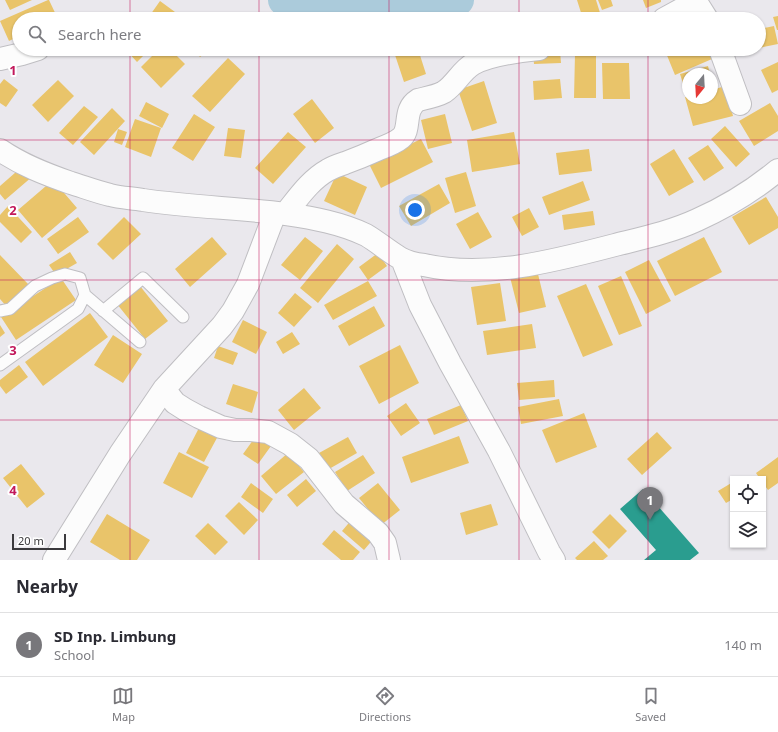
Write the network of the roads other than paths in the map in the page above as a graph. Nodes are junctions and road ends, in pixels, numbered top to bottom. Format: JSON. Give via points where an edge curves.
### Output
{"nodes":[{"id":1,"x":692,"y":0,"type":"edge"},
{"id":2,"x":695,"y":0,"type":"edge"},
{"id":3,"x":677,"y":12,"type":"edge"},
{"id":4,"x":703,"y":12,"type":"edge"},
{"id":5,"x":13,"y":56,"type":"edge"},
{"id":6,"x":497,"y":56,"type":"edge"},
{"id":7,"x":723,"y":56,"type":"edge"},
{"id":8,"x":0,"y":59,"type":"edge"},
{"id":9,"x":740,"y":104,"type":"dead end"},
{"id":10,"x":0,"y":150,"type":"edge"},
{"id":11,"x":778,"y":170,"type":"edge"},
{"id":12,"x":280,"y":214,"type":"junction"},
{"id":13,"x":402,"y":259,"type":"junction"},
{"id":14,"x":85,"y":295,"type":"junction"},
{"id":15,"x":0,"y":311,"type":"edge"},
{"id":16,"x":103,"y":311,"type":"junction"},
{"id":17,"x":183,"y":317,"type":"dead end"},
{"id":18,"x":140,"y":342,"type":"dead end"},
{"id":19,"x":0,"y":365,"type":"edge"},
{"id":20,"x":164,"y":389,"type":"junction"},
{"id":21,"x":54,"y":560,"type":"edge"},
{"id":22,"x":389,"y":560,"type":"edge"},
{"id":23,"x":554,"y":560,"type":"edge"}],
"edges":[{"from":1,"to":3,"type":"street"},
{"from":2,"to":4,"type":"street"},
{"from":5,"to":8,"type":"street"},
{"from":6,"to":12,"type":"street","via":[[472,64],[444,92],[414,102],[401,138],[328,170],[310,183]]},
{"from":7,"to":9,"type":"street"},
{"from":10,"to":12,"type":"street","via":[[39,172],[111,195]]},
{"from":11,"to":13,"type":"street","via":[[717,210],[679,228],[557,260],[464,270],[437,268]]},
{"from":12,"to":13,"type":"street","via":[[314,218],[340,225],[379,242]]},
{"from":12,"to":20,"type":"street","via":[[233,311]]},
{"from":13,"to":23,"type":"street","via":[[420,305],[499,450]]},
{"from":14,"to":15,"type":"lane","via":[[80,278],[65,274],[35,286],[10,309]]},
{"from":14,"to":16,"type":"lane"},
{"from":14,"to":19,"type":"lane","via":[[78,309]]},
{"from":16,"to":17,"type":"lane","via":[[143,278]]},
{"from":16,"to":18,"type":"lane"},
{"from":20,"to":21,"type":"street"},
{"from":20,"to":22,"type":"street","via":[[175,403],[221,427],[268,432],[290,444],[309,460],[344,504],[378,533],[385,543]]}]}
